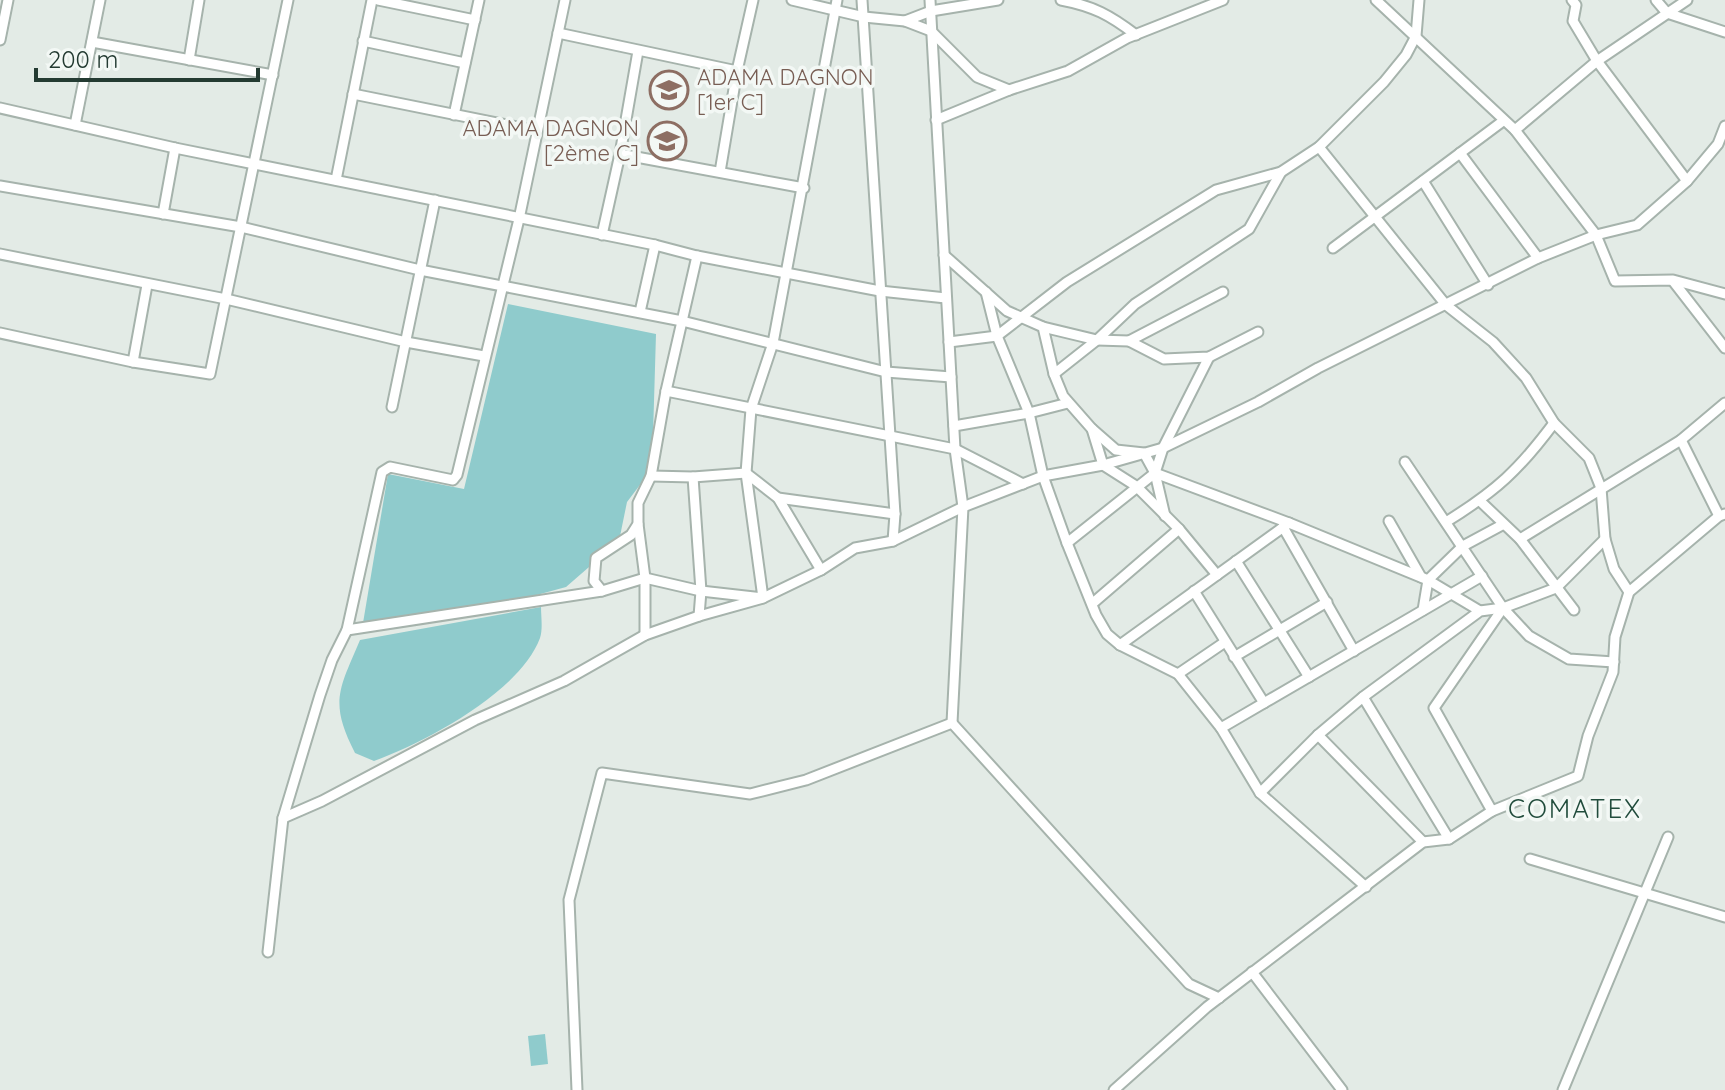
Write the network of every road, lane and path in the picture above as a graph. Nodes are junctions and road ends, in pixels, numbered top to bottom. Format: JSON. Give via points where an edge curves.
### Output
{"nodes":[{"id":1,"x":8,"y":0,"type":"edge"},
{"id":2,"x":100,"y":0,"type":"edge"},
{"id":3,"x":199,"y":0,"type":"edge"},
{"id":4,"x":288,"y":0,"type":"edge"},
{"id":5,"x":375,"y":0,"type":"edge"},
{"id":6,"x":479,"y":0,"type":"edge"},
{"id":7,"x":565,"y":0,"type":"edge"},
{"id":8,"x":753,"y":0,"type":"edge"},
{"id":9,"x":792,"y":0,"type":"edge"},
{"id":10,"x":862,"y":0,"type":"edge"},
{"id":11,"x":998,"y":0,"type":"edge"},
{"id":12,"x":1061,"y":0,"type":"edge"},
{"id":13,"x":1223,"y":0,"type":"edge"},
{"id":14,"x":1376,"y":0,"type":"edge"},
{"id":15,"x":1419,"y":0,"type":"edge"},
{"id":16,"x":1656,"y":0,"type":"edge"},
{"id":17,"x":1687,"y":0,"type":"edge"},
{"id":18,"x":1576,"y":2,"type":"edge"},
{"id":19,"x":836,"y":4,"type":"edge"},
{"id":20,"x":931,"y":6,"type":"edge"},
{"id":21,"x":1667,"y":13,"type":"junction"},
{"id":22,"x":864,"y":17,"type":"junction"},
{"id":23,"x":475,"y":20,"type":"junction"},
{"id":24,"x":905,"y":21,"type":"junction"},
{"id":25,"x":2,"y":22,"type":"edge"},
{"id":26,"x":931,"y":31,"type":"junction"},
{"id":27,"x":1725,"y":32,"type":"edge"},
{"id":28,"x":558,"y":33,"type":"junction"},
{"id":29,"x":1136,"y":35,"type":"junction"},
{"id":30,"x":1416,"y":36,"type":"junction"},
{"id":31,"x":0,"y":40,"type":"edge"},
{"id":32,"x":363,"y":41,"type":"junction"},
{"id":33,"x":92,"y":42,"type":"junction"},
{"id":34,"x":638,"y":51,"type":"junction"},
{"id":35,"x":189,"y":60,"type":"junction"},
{"id":36,"x":1597,"y":61,"type":"junction"},
{"id":37,"x":465,"y":63,"type":"junction"},
{"id":38,"x":737,"y":71,"type":"junction"},
{"id":39,"x":273,"y":75,"type":"junction"},
{"id":40,"x":1009,"y":90,"type":"junction"},
{"id":41,"x":353,"y":94,"type":"junction"},
{"id":42,"x":0,"y":108,"type":"edge"},
{"id":43,"x":454,"y":115,"type":"junction"},
{"id":44,"x":936,"y":120,"type":"junction"},
{"id":45,"x":1503,"y":121,"type":"junction"},
{"id":46,"x":75,"y":125,"type":"junction"},
{"id":47,"x":1725,"y":126,"type":"edge"},
{"id":48,"x":1515,"y":130,"type":"junction"},
{"id":49,"x":537,"y":131,"type":"junction"},
{"id":50,"x":1722,"y":146,"type":"edge"},
{"id":51,"x":1319,"y":147,"type":"junction"},
{"id":52,"x":175,"y":148,"type":"junction"},
{"id":53,"x":1460,"y":153,"type":"junction"},
{"id":54,"x":620,"y":154,"type":"junction"},
{"id":55,"x":254,"y":164,"type":"junction"},
{"id":56,"x":720,"y":172,"type":"junction"},
{"id":57,"x":1281,"y":172,"type":"junction"},
{"id":58,"x":336,"y":180,"type":"junction"},
{"id":59,"x":1423,"y":181,"type":"junction"},
{"id":60,"x":1687,"y":181,"type":"junction"},
{"id":61,"x":0,"y":186,"type":"edge"},
{"id":62,"x":804,"y":188,"type":"junction"},
{"id":63,"x":435,"y":200,"type":"junction"},
{"id":64,"x":163,"y":214,"type":"junction"},
{"id":65,"x":1375,"y":218,"type":"junction"},
{"id":66,"x":519,"y":219,"type":"junction"},
{"id":67,"x":241,"y":227,"type":"junction"},
{"id":68,"x":602,"y":235,"type":"junction"},
{"id":69,"x":1596,"y":235,"type":"junction"},
{"id":70,"x":655,"y":245,"type":"junction"},
{"id":71,"x":1333,"y":248,"type":"dead end"},
{"id":72,"x":0,"y":254,"type":"edge"},
{"id":73,"x":944,"y":255,"type":"junction"},
{"id":74,"x":697,"y":256,"type":"junction"},
{"id":75,"x":1538,"y":258,"type":"junction"},
{"id":76,"x":420,"y":270,"type":"junction"},
{"id":77,"x":787,"y":273,"type":"junction"},
{"id":78,"x":1673,"y":280,"type":"junction"},
{"id":79,"x":147,"y":285,"type":"junction"},
{"id":80,"x":501,"y":285,"type":"junction"},
{"id":81,"x":1488,"y":285,"type":"junction"},
{"id":82,"x":880,"y":291,"type":"junction"},
{"id":83,"x":986,"y":292,"type":"junction"},
{"id":84,"x":1223,"y":292,"type":"dead end"},
{"id":85,"x":1725,"y":294,"type":"edge"},
{"id":86,"x":946,"y":298,"type":"junction"},
{"id":87,"x":226,"y":299,"type":"junction"},
{"id":88,"x":1446,"y":305,"type":"junction"},
{"id":89,"x":640,"y":312,"type":"junction"},
{"id":90,"x":1021,"y":320,"type":"junction"},
{"id":91,"x":682,"y":321,"type":"junction"},
{"id":92,"x":1043,"y":327,"type":"junction"},
{"id":93,"x":1258,"y":332,"type":"dead end"},
{"id":94,"x":0,"y":333,"type":"edge"},
{"id":95,"x":997,"y":336,"type":"junction"},
{"id":96,"x":1097,"y":340,"type":"junction"},
{"id":97,"x":1129,"y":341,"type":"junction"},
{"id":98,"x":406,"y":342,"type":"junction"},
{"id":99,"x":949,"y":342,"type":"junction"},
{"id":100,"x":773,"y":343,"type":"junction"},
{"id":101,"x":1725,"y":348,"type":"edge"},
{"id":102,"x":484,"y":356,"type":"junction"},
{"id":103,"x":1209,"y":357,"type":"junction"},
{"id":104,"x":133,"y":362,"type":"junction"},
{"id":105,"x":886,"y":372,"type":"junction"},
{"id":106,"x":1054,"y":374,"type":"junction"},
{"id":107,"x":951,"y":377,"type":"junction"},
{"id":108,"x":666,"y":391,"type":"junction"},
{"id":109,"x":1068,"y":403,"type":"junction"},
{"id":110,"x":1725,"y":403,"type":"edge"},
{"id":111,"x":392,"y":407,"type":"dead end"},
{"id":112,"x":751,"y":409,"type":"junction"},
{"id":113,"x":1029,"y":413,"type":"junction"},
{"id":114,"x":1554,"y":423,"type":"junction"},
{"id":115,"x":954,"y":426,"type":"junction"},
{"id":116,"x":1092,"y":429,"type":"junction"},
{"id":117,"x":890,"y":437,"type":"junction"},
{"id":118,"x":1681,"y":440,"type":"junction"},
{"id":119,"x":1163,"y":448,"type":"junction"},
{"id":120,"x":955,"y":449,"type":"junction"},
{"id":121,"x":1144,"y":453,"type":"junction"},
{"id":122,"x":1405,"y":462,"type":"dead end"},
{"id":123,"x":1103,"y":465,"type":"junction"},
{"id":124,"x":746,"y":473,"type":"junction"},
{"id":125,"x":1155,"y":473,"type":"junction"},
{"id":126,"x":651,"y":476,"type":"junction"},
{"id":127,"x":1043,"y":476,"type":"junction"},
{"id":128,"x":693,"y":477,"type":"junction"},
{"id":129,"x":1023,"y":484,"type":"junction"},
{"id":130,"x":1136,"y":486,"type":"junction"},
{"id":131,"x":1601,"y":488,"type":"junction"},
{"id":132,"x":778,"y":498,"type":"junction"},
{"id":133,"x":1480,"y":501,"type":"junction"},
{"id":134,"x":963,"y":507,"type":"junction"},
{"id":135,"x":895,"y":514,"type":"junction"},
{"id":136,"x":1722,"y":515,"type":"edge"},
{"id":137,"x":1165,"y":516,"type":"junction"},
{"id":138,"x":1389,"y":521,"type":"dead end"},
{"id":139,"x":1446,"y":522,"type":"junction"},
{"id":140,"x":638,"y":524,"type":"junction"},
{"id":141,"x":1286,"y":525,"type":"junction"},
{"id":142,"x":1502,"y":525,"type":"junction"},
{"id":143,"x":1179,"y":529,"type":"junction"},
{"id":144,"x":1520,"y":539,"type":"junction"},
{"id":145,"x":1605,"y":539,"type":"junction"},
{"id":146,"x":893,"y":541,"type":"junction"},
{"id":147,"x":1067,"y":543,"type":"junction"},
{"id":148,"x":1463,"y":546,"type":"junction"},
{"id":149,"x":1236,"y":561,"type":"junction"},
{"id":150,"x":821,"y":570,"type":"junction"},
{"id":151,"x":1217,"y":575,"type":"junction"},
{"id":152,"x":1482,"y":576,"type":"junction"},
{"id":153,"x":645,"y":578,"type":"junction"},
{"id":154,"x":1424,"y":579,"type":"junction"},
{"id":155,"x":1556,"y":588,"type":"junction"},
{"id":156,"x":602,"y":591,"type":"junction"},
{"id":157,"x":701,"y":591,"type":"junction"},
{"id":158,"x":1194,"y":591,"type":"junction"},
{"id":159,"x":1629,"y":592,"type":"junction"},
{"id":160,"x":1453,"y":593,"type":"junction"},
{"id":161,"x":763,"y":598,"type":"junction"},
{"id":162,"x":1327,"y":602,"type":"junction"},
{"id":163,"x":1093,"y":603,"type":"junction"},
{"id":164,"x":1503,"y":608,"type":"junction"},
{"id":165,"x":1423,"y":610,"type":"junction"},
{"id":166,"x":1574,"y":610,"type":"dead end"},
{"id":167,"x":1480,"y":611,"type":"junction"},
{"id":168,"x":699,"y":616,"type":"junction"},
{"id":169,"x":347,"y":630,"type":"junction"},
{"id":170,"x":1279,"y":630,"type":"junction"},
{"id":171,"x":645,"y":635,"type":"junction"},
{"id":172,"x":1225,"y":642,"type":"junction"},
{"id":173,"x":1120,"y":645,"type":"junction"},
{"id":174,"x":1354,"y":651,"type":"junction"},
{"id":175,"x":1234,"y":657,"type":"junction"},
{"id":176,"x":1614,"y":662,"type":"junction"},
{"id":177,"x":1178,"y":674,"type":"junction"},
{"id":178,"x":1309,"y":677,"type":"junction"},
{"id":179,"x":1363,"y":697,"type":"junction"},
{"id":180,"x":1264,"y":703,"type":"junction"},
{"id":181,"x":952,"y":723,"type":"junction"},
{"id":182,"x":1221,"y":728,"type":"junction"},
{"id":183,"x":1318,"y":735,"type":"junction"},
{"id":184,"x":1260,"y":793,"type":"junction"},
{"id":185,"x":1492,"y":811,"type":"junction"},
{"id":186,"x":283,"y":818,"type":"junction"},
{"id":187,"x":1668,"y":837,"type":"dead end"},
{"id":188,"x":1449,"y":839,"type":"junction"},
{"id":189,"x":1423,"y":842,"type":"junction"},
{"id":190,"x":1530,"y":859,"type":"dead end"},
{"id":191,"x":1366,"y":887,"type":"junction"},
{"id":192,"x":1644,"y":893,"type":"junction"},
{"id":193,"x":1725,"y":917,"type":"edge"},
{"id":194,"x":268,"y":952,"type":"dead end"},
{"id":195,"x":1252,"y":972,"type":"junction"},
{"id":196,"x":1219,"y":998,"type":"junction"},
{"id":197,"x":577,"y":1090,"type":"edge"},
{"id":198,"x":1114,"y":1090,"type":"edge"},
{"id":199,"x":1342,"y":1090,"type":"edge"},
{"id":200,"x":1563,"y":1090,"type":"edge"}],
"edges":[{"from":1,"to":25,"type":"street"},
{"from":2,"to":33,"type":"street"},
{"from":3,"to":35,"type":"street"},
{"from":4,"to":39,"type":"street"},
{"from":5,"to":23,"type":"street"},
{"from":5,"to":32,"type":"street"},
{"from":6,"to":23,"type":"street"},
{"from":7,"to":28,"type":"street"},
{"from":8,"to":38,"type":"street"},
{"from":9,"to":19,"type":"street"},
{"from":10,"to":22,"type":"street"},
{"from":11,"to":20,"type":"street"},
{"from":12,"to":29,"type":"street","via":[[1092,6]]},
{"from":13,"to":29,"type":"street"},
{"from":14,"to":30,"type":"street"},
{"from":15,"to":30,"type":"street"},
{"from":16,"to":21,"type":"street"},
{"from":17,"to":21,"type":"street"},
{"from":18,"to":36,"type":"street","via":[[1573,21]]},
{"from":19,"to":22,"type":"street"},
{"from":19,"to":62,"type":"street"},
{"from":20,"to":24,"type":"street"},
{"from":20,"to":26,"type":"street"},
{"from":21,"to":27,"type":"street"},
{"from":21,"to":36,"type":"street"},
{"from":22,"to":24,"type":"street"},
{"from":22,"to":82,"type":"street"},
{"from":23,"to":37,"type":"street"},
{"from":24,"to":26,"type":"street"},
{"from":25,"to":31,"type":"street"},
{"from":26,"to":40,"type":"street","via":[[977,77]]},
{"from":26,"to":44,"type":"street"},
{"from":28,"to":34,"type":"street"},
{"from":28,"to":49,"type":"street"},
{"from":29,"to":40,"type":"street","via":[[1068,71]]},
{"from":30,"to":45,"type":"street"},
{"from":30,"to":51,"type":"street","via":[[1384,82]]},
{"from":32,"to":37,"type":"street"},
{"from":32,"to":41,"type":"street"},
{"from":33,"to":35,"type":"street"},
{"from":33,"to":46,"type":"street"},
{"from":34,"to":38,"type":"street"},
{"from":34,"to":54,"type":"street"},
{"from":35,"to":39,"type":"street"},
{"from":36,"to":48,"type":"street"},
{"from":36,"to":60,"type":"street"},
{"from":37,"to":43,"type":"street"},
{"from":38,"to":56,"type":"street"},
{"from":39,"to":55,"type":"street"},
{"from":40,"to":44,"type":"street"},
{"from":41,"to":43,"type":"street"},
{"from":41,"to":58,"type":"street"},
{"from":42,"to":46,"type":"street"},
{"from":43,"to":49,"type":"street"},
{"from":44,"to":73,"type":"street"},
{"from":45,"to":48,"type":"street"},
{"from":45,"to":53,"type":"street"},
{"from":46,"to":52,"type":"street"},
{"from":47,"to":50,"type":"street"},
{"from":48,"to":69,"type":"street"},
{"from":49,"to":66,"type":"street"},
{"from":50,"to":60,"type":"street"},
{"from":51,"to":57,"type":"street"},
{"from":51,"to":65,"type":"street"},
{"from":52,"to":55,"type":"street"},
{"from":52,"to":64,"type":"street"},
{"from":53,"to":59,"type":"street"},
{"from":53,"to":75,"type":"street"},
{"from":54,"to":56,"type":"street"},
{"from":54,"to":68,"type":"street"},
{"from":55,"to":58,"type":"street"},
{"from":55,"to":67,"type":"street"},
{"from":56,"to":62,"type":"street"},
{"from":57,"to":90,"type":"street","via":[[1216,190],[1067,282]]},
{"from":57,"to":96,"type":"street","via":[[1249,229],[1135,304]]},
{"from":58,"to":63,"type":"street"},
{"from":59,"to":65,"type":"street"},
{"from":59,"to":81,"type":"street"},
{"from":60,"to":69,"type":"street","via":[[1637,225]]},
{"from":61,"to":64,"type":"street"},
{"from":62,"to":77,"type":"street"},
{"from":63,"to":66,"type":"street"},
{"from":63,"to":76,"type":"street"},
{"from":64,"to":67,"type":"street"},
{"from":65,"to":71,"type":"street"},
{"from":65,"to":88,"type":"street"},
{"from":66,"to":68,"type":"street"},
{"from":66,"to":80,"type":"street"},
{"from":67,"to":76,"type":"street"},
{"from":67,"to":87,"type":"street"},
{"from":68,"to":70,"type":"street"},
{"from":69,"to":75,"type":"street"},
{"from":69,"to":78,"type":"street","via":[[1615,281]]},
{"from":70,"to":74,"type":"street"},
{"from":70,"to":89,"type":"street"},
{"from":72,"to":79,"type":"street"},
{"from":73,"to":83,"type":"street"},
{"from":73,"to":86,"type":"street"},
{"from":74,"to":77,"type":"street"},
{"from":74,"to":91,"type":"street"},
{"from":75,"to":81,"type":"street"},
{"from":76,"to":80,"type":"street"},
{"from":76,"to":98,"type":"street"},
{"from":77,"to":82,"type":"street"},
{"from":77,"to":100,"type":"street"},
{"from":78,"to":85,"type":"street"},
{"from":78,"to":101,"type":"street"},
{"from":79,"to":87,"type":"street"},
{"from":79,"to":104,"type":"street"},
{"from":80,"to":89,"type":"street"},
{"from":80,"to":102,"type":"street"},
{"from":81,"to":88,"type":"street"},
{"from":82,"to":86,"type":"street"},
{"from":82,"to":105,"type":"street"},
{"from":83,"to":90,"type":"street"},
{"from":83,"to":95,"type":"street"},
{"from":84,"to":97,"type":"street"},
{"from":86,"to":99,"type":"street"},
{"from":87,"to":98,"type":"street"},
{"from":87,"to":104,"type":"street","via":[[210,374]]},
{"from":88,"to":114,"type":"street","via":[[1493,342],[1526,378]]},
{"from":88,"to":119,"type":"street"},
{"from":89,"to":91,"type":"street"},
{"from":90,"to":92,"type":"street"},
{"from":90,"to":95,"type":"street"},
{"from":91,"to":100,"type":"street"},
{"from":91,"to":108,"type":"street"},
{"from":92,"to":96,"type":"street"},
{"from":92,"to":106,"type":"street"},
{"from":93,"to":103,"type":"street"},
{"from":94,"to":104,"type":"street"},
{"from":95,"to":99,"type":"street"},
{"from":95,"to":113,"type":"street"},
{"from":96,"to":97,"type":"street"},
{"from":96,"to":106,"type":"street"},
{"from":97,"to":103,"type":"street","via":[[1164,359]]},
{"from":98,"to":102,"type":"street"},
{"from":98,"to":111,"type":"street"},
{"from":99,"to":107,"type":"street"},
{"from":100,"to":105,"type":"street"},
{"from":100,"to":112,"type":"street"},
{"from":102,"to":169,"type":"street","via":[[453,480],[390,467],[382,472]]},
{"from":103,"to":119,"type":"street"},
{"from":105,"to":107,"type":"street"},
{"from":105,"to":117,"type":"street"},
{"from":106,"to":109,"type":"street"},
{"from":107,"to":115,"type":"street"},
{"from":108,"to":112,"type":"street"},
{"from":108,"to":126,"type":"street"},
{"from":109,"to":113,"type":"street"},
{"from":109,"to":116,"type":"street"},
{"from":110,"to":118,"type":"street"},
{"from":112,"to":117,"type":"street"},
{"from":112,"to":124,"type":"street"},
{"from":113,"to":115,"type":"street"},
{"from":113,"to":127,"type":"street"},
{"from":114,"to":131,"type":"street","via":[[1589,458]]},
{"from":114,"to":133,"type":"street","via":[[1514,474]]},
{"from":115,"to":120,"type":"street"},
{"from":116,"to":121,"type":"street","via":[[1116,450]]},
{"from":116,"to":123,"type":"street"},
{"from":117,"to":120,"type":"street"},
{"from":117,"to":135,"type":"street"},
{"from":118,"to":131,"type":"street"},
{"from":118,"to":136,"type":"street"},
{"from":119,"to":121,"type":"street"},
{"from":119,"to":125,"type":"street"},
{"from":120,"to":129,"type":"street"},
{"from":120,"to":134,"type":"street"},
{"from":121,"to":123,"type":"street"},
{"from":121,"to":125,"type":"street"},
{"from":122,"to":139,"type":"street"},
{"from":123,"to":127,"type":"street"},
{"from":123,"to":130,"type":"street"},
{"from":124,"to":128,"type":"street"},
{"from":124,"to":132,"type":"street"},
{"from":124,"to":161,"type":"street"},
{"from":125,"to":130,"type":"street"},
{"from":125,"to":137,"type":"street"},
{"from":125,"to":141,"type":"street"},
{"from":126,"to":128,"type":"street"},
{"from":126,"to":140,"type":"street","via":[[638,503]]},
{"from":127,"to":129,"type":"street"},
{"from":127,"to":147,"type":"street"},
{"from":128,"to":157,"type":"street"},
{"from":129,"to":134,"type":"street"},
{"from":130,"to":137,"type":"street"},
{"from":130,"to":147,"type":"street"},
{"from":131,"to":144,"type":"street"},
{"from":131,"to":145,"type":"street"},
{"from":132,"to":135,"type":"street"},
{"from":132,"to":150,"type":"street"},
{"from":133,"to":139,"type":"street"},
{"from":133,"to":142,"type":"street"},
{"from":134,"to":146,"type":"street"},
{"from":134,"to":181,"type":"street"},
{"from":135,"to":146,"type":"street"},
{"from":136,"to":159,"type":"street"},
{"from":137,"to":143,"type":"street"},
{"from":138,"to":154,"type":"street"},
{"from":139,"to":148,"type":"street"},
{"from":140,"to":153,"type":"street"},
{"from":140,"to":156,"type":"street","via":[[631,535],[596,558],[594,581]]},
{"from":141,"to":149,"type":"street"},
{"from":141,"to":154,"type":"street"},
{"from":141,"to":162,"type":"street"},
{"from":142,"to":144,"type":"street"},
{"from":142,"to":148,"type":"street"},
{"from":143,"to":151,"type":"street"},
{"from":143,"to":163,"type":"street"},
{"from":144,"to":155,"type":"street"},
{"from":145,"to":155,"type":"street"},
{"from":145,"to":159,"type":"street","via":[[1614,569]]},
{"from":146,"to":150,"type":"street","via":[[855,548]]},
{"from":147,"to":163,"type":"street"},
{"from":148,"to":152,"type":"street"},
{"from":148,"to":154,"type":"street"},
{"from":149,"to":151,"type":"street"},
{"from":149,"to":170,"type":"street"},
{"from":150,"to":161,"type":"street"},
{"from":151,"to":158,"type":"street"},
{"from":152,"to":160,"type":"street"},
{"from":152,"to":164,"type":"street"},
{"from":153,"to":156,"type":"street"},
{"from":153,"to":157,"type":"street"},
{"from":153,"to":171,"type":"street"},
{"from":154,"to":160,"type":"street"},
{"from":154,"to":165,"type":"street"},
{"from":155,"to":164,"type":"street"},
{"from":155,"to":166,"type":"street"},
{"from":156,"to":169,"type":"street"},
{"from":157,"to":161,"type":"street"},
{"from":157,"to":168,"type":"street"},
{"from":158,"to":172,"type":"street"},
{"from":158,"to":173,"type":"street"},
{"from":159,"to":176,"type":"street","via":[[1615,637]]},
{"from":160,"to":165,"type":"street"},
{"from":160,"to":167,"type":"street"},
{"from":161,"to":168,"type":"street"},
{"from":162,"to":170,"type":"street"},
{"from":162,"to":174,"type":"street"},
{"from":163,"to":173,"type":"street","via":[[1107,634]]},
{"from":164,"to":167,"type":"street"},
{"from":164,"to":176,"type":"street","via":[[1529,636],[1569,659]]},
{"from":164,"to":185,"type":"street","via":[[1434,708]]},
{"from":165,"to":174,"type":"street"},
{"from":167,"to":179,"type":"street"},
{"from":168,"to":171,"type":"street"},
{"from":169,"to":186,"type":"street","via":[[320,695]]},
{"from":170,"to":175,"type":"street"},
{"from":170,"to":178,"type":"street"},
{"from":171,"to":186,"type":"street","via":[[564,681]]},
{"from":172,"to":175,"type":"street"},
{"from":172,"to":177,"type":"street"},
{"from":173,"to":177,"type":"street"},
{"from":174,"to":178,"type":"street"},
{"from":175,"to":180,"type":"street"},
{"from":176,"to":185,"type":"street","via":[[1578,776]]},
{"from":177,"to":182,"type":"street"},
{"from":178,"to":180,"type":"street"},
{"from":179,"to":183,"type":"street"},
{"from":179,"to":188,"type":"street"},
{"from":180,"to":182,"type":"street"},
{"from":181,"to":196,"type":"street","via":[[1189,984]]},
{"from":181,"to":197,"type":"street","via":[[806,780],[750,794],[602,773],[569,900]]},
{"from":182,"to":184,"type":"street"},
{"from":183,"to":184,"type":"street"},
{"from":183,"to":189,"type":"street"},
{"from":184,"to":191,"type":"street"},
{"from":185,"to":188,"type":"street"},
{"from":186,"to":194,"type":"street"},
{"from":187,"to":192,"type":"street"},
{"from":188,"to":189,"type":"street"},
{"from":189,"to":191,"type":"street"},
{"from":190,"to":192,"type":"street"},
{"from":191,"to":195,"type":"street"},
{"from":192,"to":193,"type":"street"},
{"from":192,"to":200,"type":"street"},
{"from":195,"to":196,"type":"street"},
{"from":195,"to":199,"type":"street"},
{"from":196,"to":198,"type":"street"}]}
